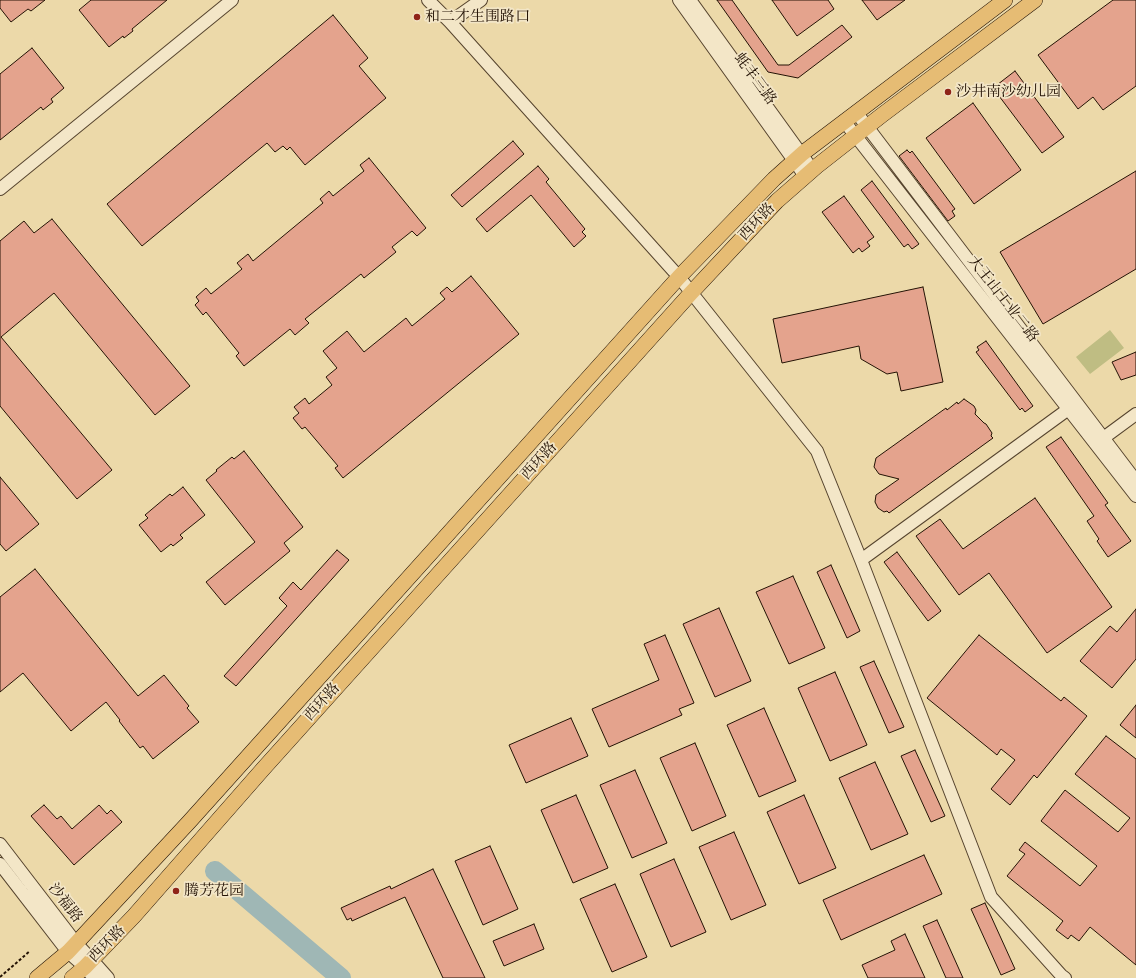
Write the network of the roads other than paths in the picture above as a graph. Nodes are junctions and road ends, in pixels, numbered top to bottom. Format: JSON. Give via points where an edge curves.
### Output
{"nodes":[{"id":1,"x":232,"y":0,"type":"edge"},
{"id":2,"x":428,"y":0,"type":"edge"},
{"id":3,"x":481,"y":0,"type":"edge"},
{"id":4,"x":679,"y":0,"type":"edge"},
{"id":5,"x":690,"y":0,"type":"edge"},
{"id":6,"x":1005,"y":0,"type":"edge"},
{"id":7,"x":1025,"y":3,"type":"edge"},
{"id":8,"x":450,"y":22,"type":"junction"},
{"id":9,"x":850,"y":117,"type":"junction"},
{"id":10,"x":861,"y":131,"type":"junction"},
{"id":11,"x":798,"y":157,"type":"junction"},
{"id":12,"x":809,"y":173,"type":"junction"},
{"id":13,"x":0,"y":189,"type":"edge"},
{"id":14,"x":679,"y":277,"type":"junction"},
{"id":15,"x":691,"y":293,"type":"junction"},
{"id":16,"x":1073,"y":406,"type":"junction"},
{"id":17,"x":1136,"y":414,"type":"edge"},
{"id":18,"x":1100,"y":441,"type":"junction"},
{"id":19,"x":1136,"y":481,"type":"edge"},
{"id":20,"x":1136,"y":496,"type":"edge"},
{"id":21,"x":861,"y":560,"type":"junction"},
{"id":22,"x":0,"y":844,"type":"edge"},
{"id":23,"x":0,"y":864,"type":"edge"},
{"id":24,"x":72,"y":948,"type":"junction"},
{"id":25,"x":90,"y":968,"type":"edge"},
{"id":26,"x":1062,"y":977,"type":"edge"},
{"id":27,"x":37,"y":978,"type":"edge"},
{"id":28,"x":72,"y":978,"type":"edge"},
{"id":29,"x":108,"y":978,"type":"edge"}],
"edges":[{"from":1,"to":13,"type":"street"},
{"from":2,"to":8,"type":"street"},
{"from":3,"to":8,"type":"street"},
{"from":4,"to":11,"type":"street","name":"蚝丰三路"},
{"from":5,"to":11,"type":"street","name":"蚝丰三路"},
{"from":6,"to":9,"type":"main road","name":"西环路"},
{"from":7,"to":10,"type":"main road","name":"西环路"},
{"from":8,"to":14,"type":"street"},
{"from":9,"to":10,"type":"street","name":"大王山工业二路"},
{"from":9,"to":11,"type":"main road","name":"西环路"},
{"from":10,"to":12,"type":"main road","name":"西环路"},
{"from":10,"to":16,"type":"street","name":"大王山工业二路"},
{"from":11,"to":12,"type":"street","name":"蚝丰三路"},
{"from":11,"to":14,"type":"main road","name":"西环路"},
{"from":12,"to":15,"type":"main road","name":"西环路","via":[[777,201]]},
{"from":14,"to":15,"type":"street"},
{"from":14,"to":24,"type":"main road","name":"西环路","via":[[189,822]]},
{"from":15,"to":21,"type":"street","via":[[817,451]]},
{"from":15,"to":25,"type":"main road","name":"西环路","via":[[263,769]]},
{"from":16,"to":18,"type":"street","name":"大王山工业二路"},
{"from":16,"to":21,"type":"street"},
{"from":17,"to":18,"type":"street"},
{"from":18,"to":19,"type":"street","name":"大王山工业二路"},
{"from":18,"to":20,"type":"street","name":"大王山工业二路"},
{"from":21,"to":26,"type":"street","via":[[991,897]]},
{"from":22,"to":24,"type":"street","name":"沙福路"},
{"from":23,"to":24,"type":"street","name":"沙福路"},
{"from":24,"to":25,"type":"street","name":"沙福路"},
{"from":24,"to":27,"type":"main road","name":"西环路"},
{"from":25,"to":28,"type":"main road","name":"西环路"},
{"from":25,"to":29,"type":"street","name":"沙福路"}]}
